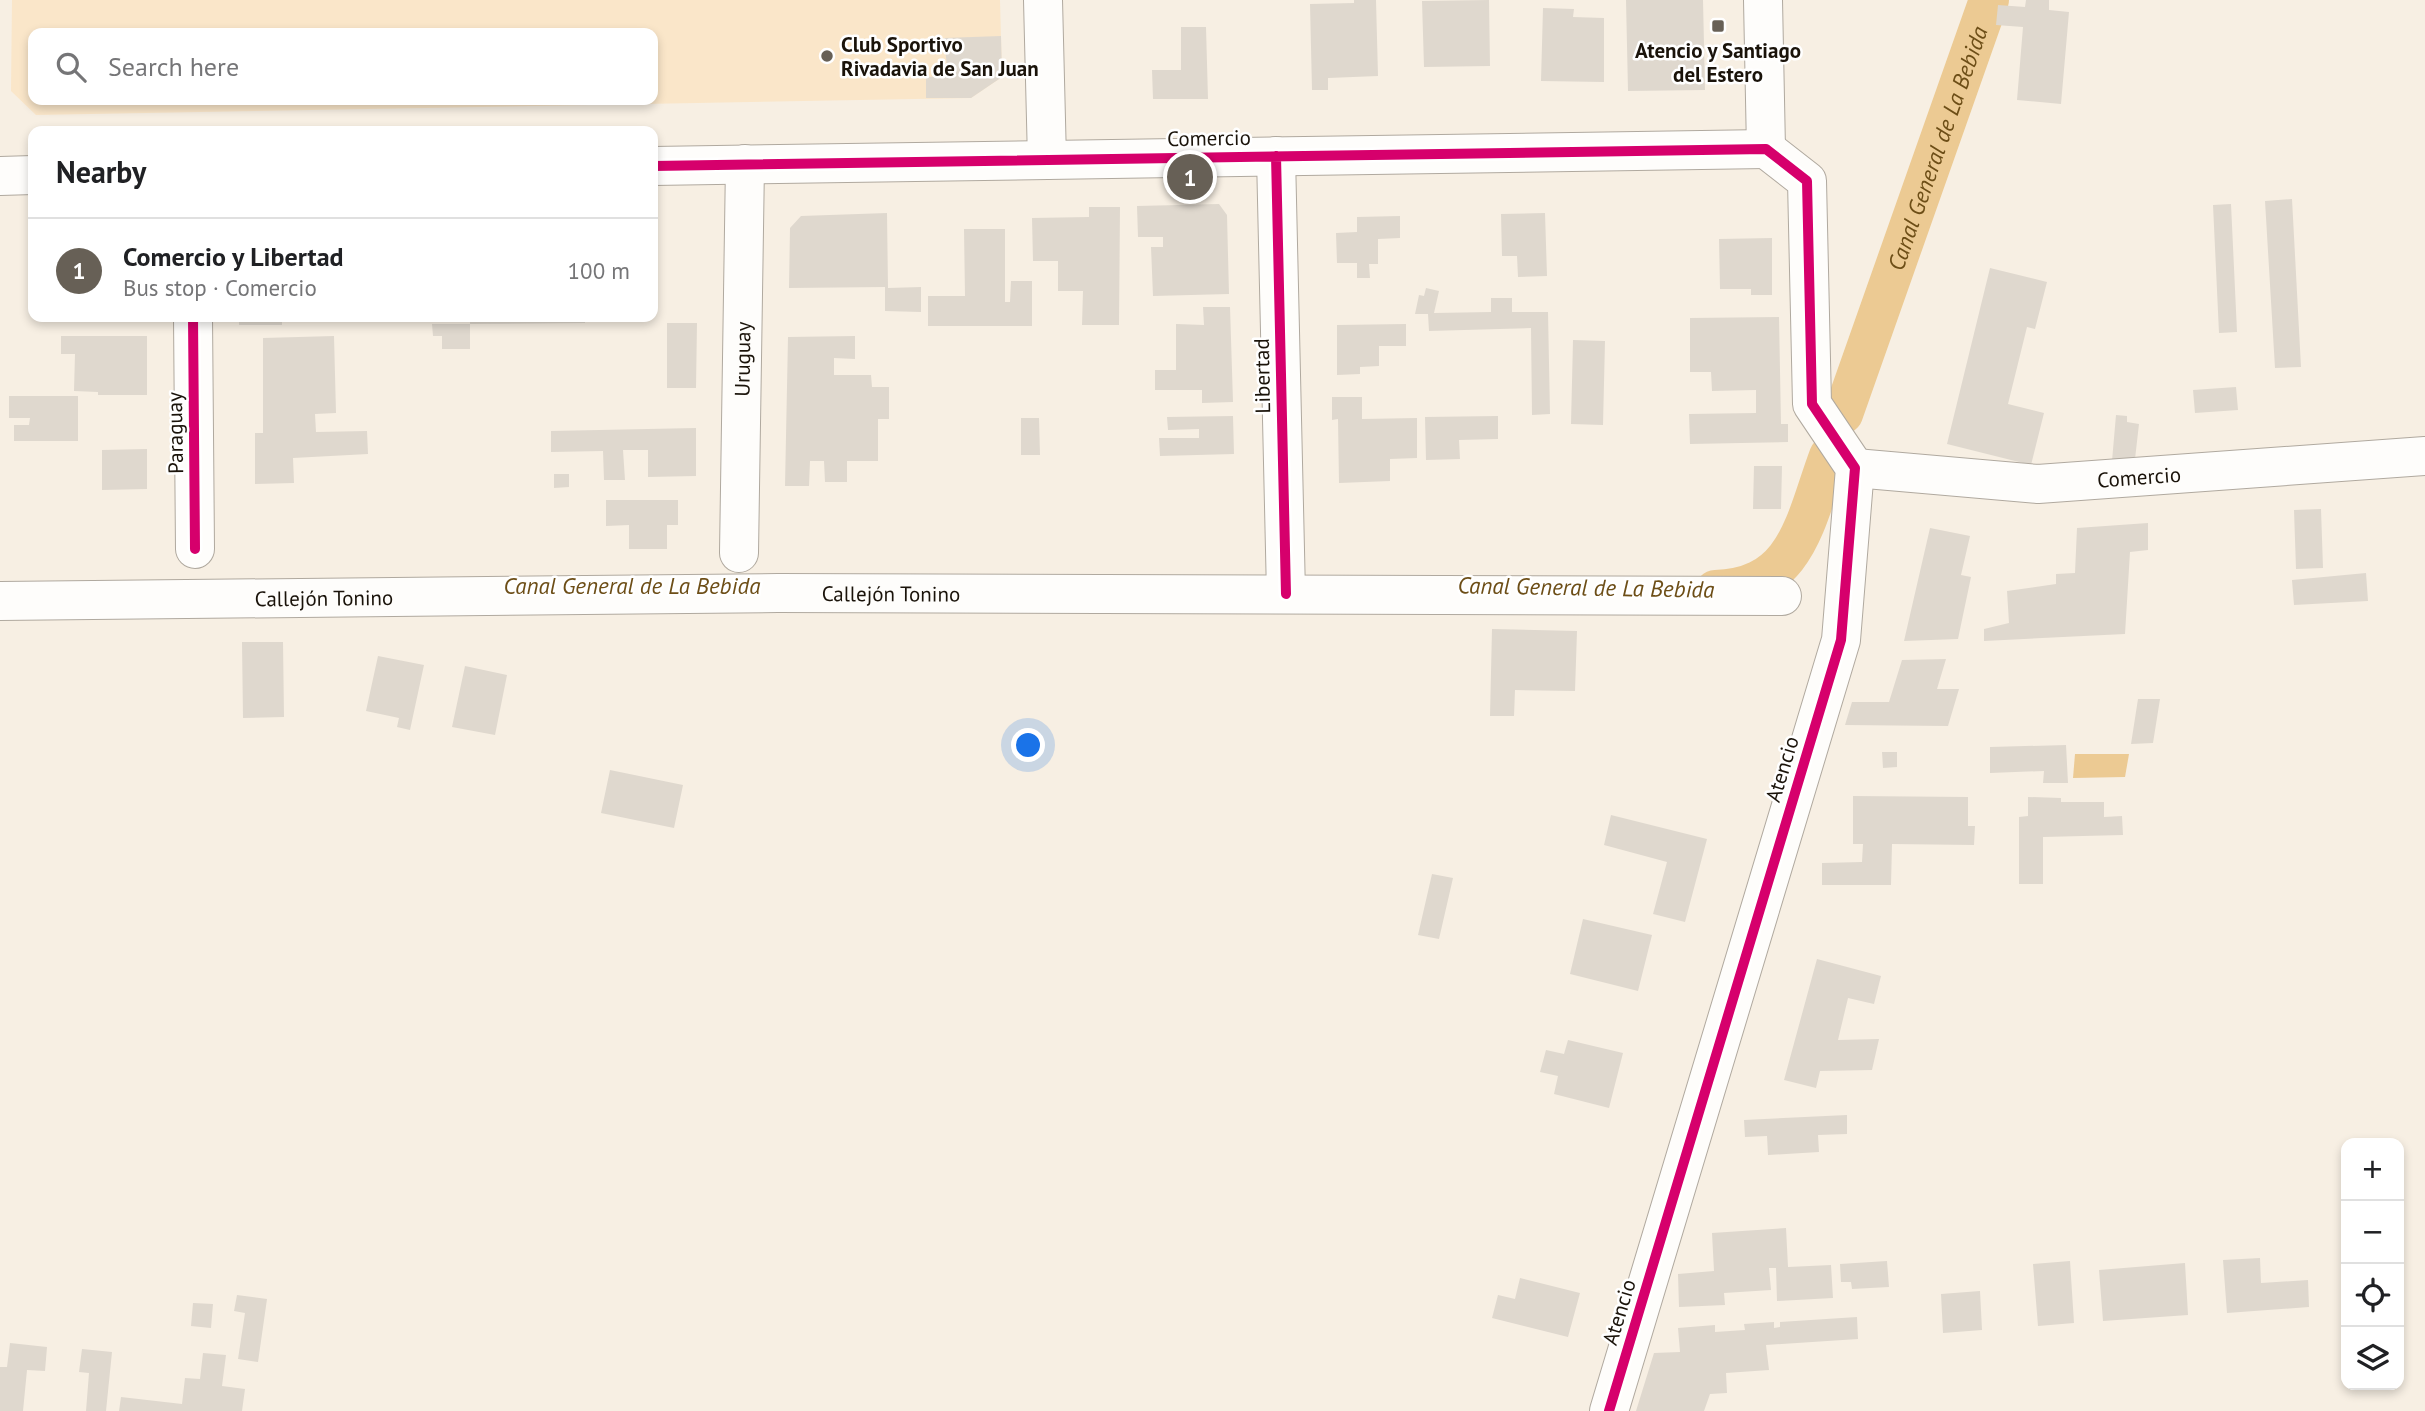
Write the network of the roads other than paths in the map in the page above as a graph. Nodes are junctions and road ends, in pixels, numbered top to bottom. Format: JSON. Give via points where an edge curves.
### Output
{"nodes":[{"id":1,"x":1043,"y":0,"type":"edge"},
{"id":2,"x":1763,"y":0,"type":"edge"},
{"id":3,"x":1766,"y":149,"type":"junction"},
{"id":4,"x":1276,"y":156,"type":"junction"},
{"id":5,"x":1047,"y":160,"type":"junction"},
{"id":6,"x":745,"y":164,"type":"junction"},
{"id":7,"x":658,"y":166,"type":"edge"},
{"id":8,"x":0,"y":176,"type":"edge"},
{"id":9,"x":28,"y":176,"type":"edge"},
{"id":10,"x":193,"y":322,"type":"edge"},
{"id":11,"x":2425,"y":456,"type":"edge"},
{"id":12,"x":1855,"y":468,"type":"junction"},
{"id":13,"x":195,"y":549,"type":"dead end"},
{"id":14,"x":739,"y":554,"type":"dead end"},
{"id":15,"x":1286,"y":594,"type":"junction"},
{"id":16,"x":1782,"y":596,"type":"dead end"},
{"id":17,"x":0,"y":601,"type":"edge"},
{"id":18,"x":1609,"y":1411,"type":"edge"}],
"edges":[{"from":1,"to":5,"type":"street"},
{"from":2,"to":3,"type":"street"},
{"from":3,"to":4,"type":"street","name":"Comercio"},
{"from":3,"to":12,"type":"street","via":[[1807,181],[1812,404]]},
{"from":4,"to":5,"type":"street","name":"Comercio"},
{"from":4,"to":15,"type":"street","name":"Libertad"},
{"from":5,"to":6,"type":"street","name":"Comercio"},
{"from":6,"to":7,"type":"street","name":"Comercio"},
{"from":6,"to":14,"type":"street","name":"Uruguay"},
{"from":8,"to":9,"type":"street"},
{"from":10,"to":13,"type":"street","name":"Paraguay"},
{"from":11,"to":12,"type":"street","name":"Comercio","via":[[2038,484]]},
{"from":12,"to":18,"type":"street","name":"Atencio","via":[[1841,640]]},
{"from":15,"to":16,"type":"street","name":"Callejón Tonino"},
{"from":15,"to":17,"type":"street","name":"Callejón Tonino","via":[[778,593]]}]}
